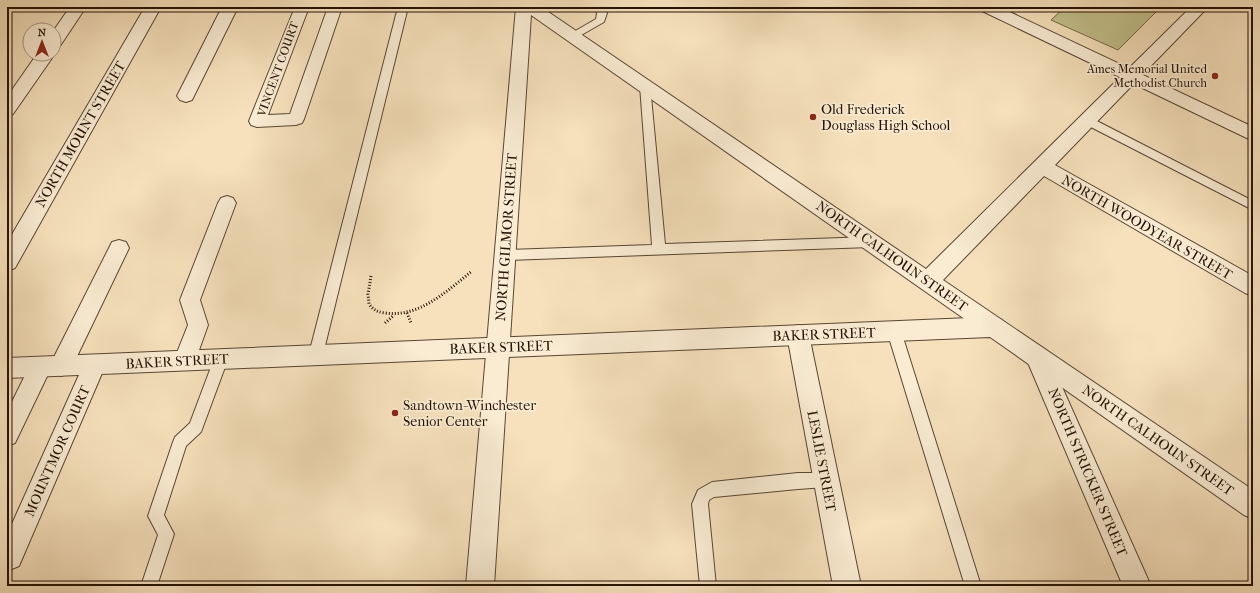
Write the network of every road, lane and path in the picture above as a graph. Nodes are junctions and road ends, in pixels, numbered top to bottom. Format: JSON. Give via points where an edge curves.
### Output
{"nodes":[{"id":1,"x":78,"y":7,"type":"edge"},
{"id":2,"x":153,"y":7,"type":"edge"},
{"id":3,"x":230,"y":7,"type":"edge"},
{"id":4,"x":302,"y":7,"type":"edge"},
{"id":5,"x":335,"y":7,"type":"edge"},
{"id":6,"x":403,"y":7,"type":"edge"},
{"id":7,"x":524,"y":7,"type":"edge"},
{"id":8,"x":530,"y":7,"type":"edge"},
{"id":9,"x":598,"y":7,"type":"edge"},
{"id":10,"x":986,"y":7,"type":"edge"},
{"id":11,"x":1200,"y":7,"type":"edge"},
{"id":12,"x":62,"y":30,"type":"edge"},
{"id":13,"x":573,"y":36,"type":"junction"},
{"id":14,"x":40,"y":62,"type":"edge"},
{"id":15,"x":1131,"y":77,"type":"junction"},
{"id":16,"x":645,"y":86,"type":"junction"},
{"id":17,"x":186,"y":96,"type":"dead end"},
{"id":18,"x":7,"y":110,"type":"edge"},
{"id":19,"x":1087,"y":120,"type":"junction"},
{"id":20,"x":1253,"y":135,"type":"edge"},
{"id":21,"x":1042,"y":166,"type":"junction"},
{"id":22,"x":227,"y":203,"type":"dead end"},
{"id":23,"x":1253,"y":206,"type":"edge"},
{"id":24,"x":871,"y":242,"type":"junction"},
{"id":25,"x":119,"y":248,"type":"dead end"},
{"id":26,"x":659,"y":250,"type":"junction"},
{"id":27,"x":505,"y":255,"type":"junction"},
{"id":28,"x":7,"y":262,"type":"edge"},
{"id":29,"x":472,"y":271,"type":"dead end"},
{"id":30,"x":372,"y":276,"type":"dead end"},
{"id":31,"x":928,"y":281,"type":"junction"},
{"id":32,"x":1253,"y":287,"type":"edge"},
{"id":33,"x":407,"y":313,"type":"junction"},
{"id":34,"x":394,"y":314,"type":"junction"},
{"id":35,"x":385,"y":323,"type":"dead end"},
{"id":36,"x":412,"y":323,"type":"dead end"},
{"id":37,"x":994,"y":327,"type":"junction"},
{"id":38,"x":894,"y":331,"type":"junction"},
{"id":39,"x":798,"y":335,"type":"junction"},
{"id":40,"x":498,"y":348,"type":"junction"},
{"id":41,"x":316,"y":354,"type":"junction"},
{"id":42,"x":1038,"y":358,"type":"junction"},
{"id":43,"x":221,"y":359,"type":"junction"},
{"id":44,"x":185,"y":360,"type":"junction"},
{"id":45,"x":95,"y":364,"type":"junction"},
{"id":46,"x":51,"y":366,"type":"junction"},
{"id":47,"x":7,"y":368,"type":"edge"},
{"id":48,"x":7,"y":435,"type":"edge"},
{"id":49,"x":826,"y":480,"type":"junction"},
{"id":50,"x":1252,"y":506,"type":"edge"},
{"id":51,"x":7,"y":558,"type":"edge"},
{"id":52,"x":149,"y":586,"type":"edge"},
{"id":53,"x":480,"y":586,"type":"edge"},
{"id":54,"x":708,"y":586,"type":"edge"},
{"id":55,"x":847,"y":586,"type":"edge"},
{"id":56,"x":974,"y":586,"type":"edge"},
{"id":57,"x":1137,"y":586,"type":"edge"}],
"edges":[{"from":1,"to":12,"type":"street"},
{"from":2,"to":28,"type":"street","name":"NORTH MOUNT STREET"},
{"from":3,"to":17,"type":"street"},
{"from":4,"to":5,"type":"street","name":"VINCENT COURT","via":[[257,121],[296,120]]},
{"from":6,"to":41,"type":"lane"},
{"from":7,"to":27,"type":"street","name":"NORTH GILMOR STREET"},
{"from":8,"to":13,"type":"street","name":"NORTH CALHOUN STREET"},
{"from":9,"to":13,"type":"lane","via":[[602,13],[601,20]]},
{"from":10,"to":15,"type":"street"},
{"from":11,"to":15,"type":"street"},
{"from":13,"to":16,"type":"street","name":"NORTH CALHOUN STREET"},
{"from":14,"to":18,"type":"street"},
{"from":15,"to":19,"type":"street"},
{"from":15,"to":20,"type":"street"},
{"from":16,"to":24,"type":"street","name":"NORTH CALHOUN STREET"},
{"from":16,"to":26,"type":"lane"},
{"from":19,"to":21,"type":"street"},
{"from":19,"to":23,"type":"lane"},
{"from":21,"to":31,"type":"street"},
{"from":21,"to":32,"type":"street","name":"NORTH WOODYEAR STREET"},
{"from":22,"to":44,"type":"street","via":[[190,300],[198,325]]},
{"from":24,"to":26,"type":"lane"},
{"from":24,"to":31,"type":"street","name":"NORTH CALHOUN STREET"},
{"from":25,"to":46,"type":"street"},
{"from":26,"to":27,"type":"lane"},
{"from":27,"to":40,"type":"street","name":"NORTH GILMOR STREET"},
{"from":29,"to":33,"type":"path","via":[[419,309]]},
{"from":30,"to":34,"type":"path","via":[[368,301],[370,307]]},
{"from":31,"to":37,"type":"street","name":"NORTH CALHOUN STREET"},
{"from":33,"to":34,"type":"path"},
{"from":33,"to":36,"type":"path"},
{"from":34,"to":35,"type":"path"},
{"from":37,"to":38,"type":"street","name":"BAKER STREET"},
{"from":37,"to":42,"type":"street","name":"NORTH CALHOUN STREET"},
{"from":38,"to":39,"type":"street","name":"BAKER STREET"},
{"from":38,"to":56,"type":"lane"},
{"from":39,"to":40,"type":"street","name":"BAKER STREET"},
{"from":39,"to":49,"type":"street","name":"LESLIE STREET"},
{"from":40,"to":41,"type":"street","name":"BAKER STREET"},
{"from":40,"to":53,"type":"street","name":"NORTH GILMOR STREET"},
{"from":41,"to":43,"type":"street","name":"BAKER STREET"},
{"from":42,"to":50,"type":"street","name":"NORTH CALHOUN STREET"},
{"from":42,"to":57,"type":"street","name":"NORTH STRICKER STREET"},
{"from":43,"to":44,"type":"street","name":"BAKER STREET"},
{"from":43,"to":52,"type":"lane","via":[[196,426],[180,442],[156,516],[166,534]]},
{"from":44,"to":45,"type":"street","name":"BAKER STREET"},
{"from":45,"to":46,"type":"street","name":"BAKER STREET"},
{"from":45,"to":51,"type":"street","name":"MOUNTMOR COURT","via":[[10,558]]},
{"from":46,"to":47,"type":"street","name":"BAKER STREET"},
{"from":46,"to":48,"type":"street"},
{"from":49,"to":54,"type":"lane","via":[[712,490],[703,495],[700,504]]},
{"from":49,"to":55,"type":"street","name":"LESLIE STREET"}]}
